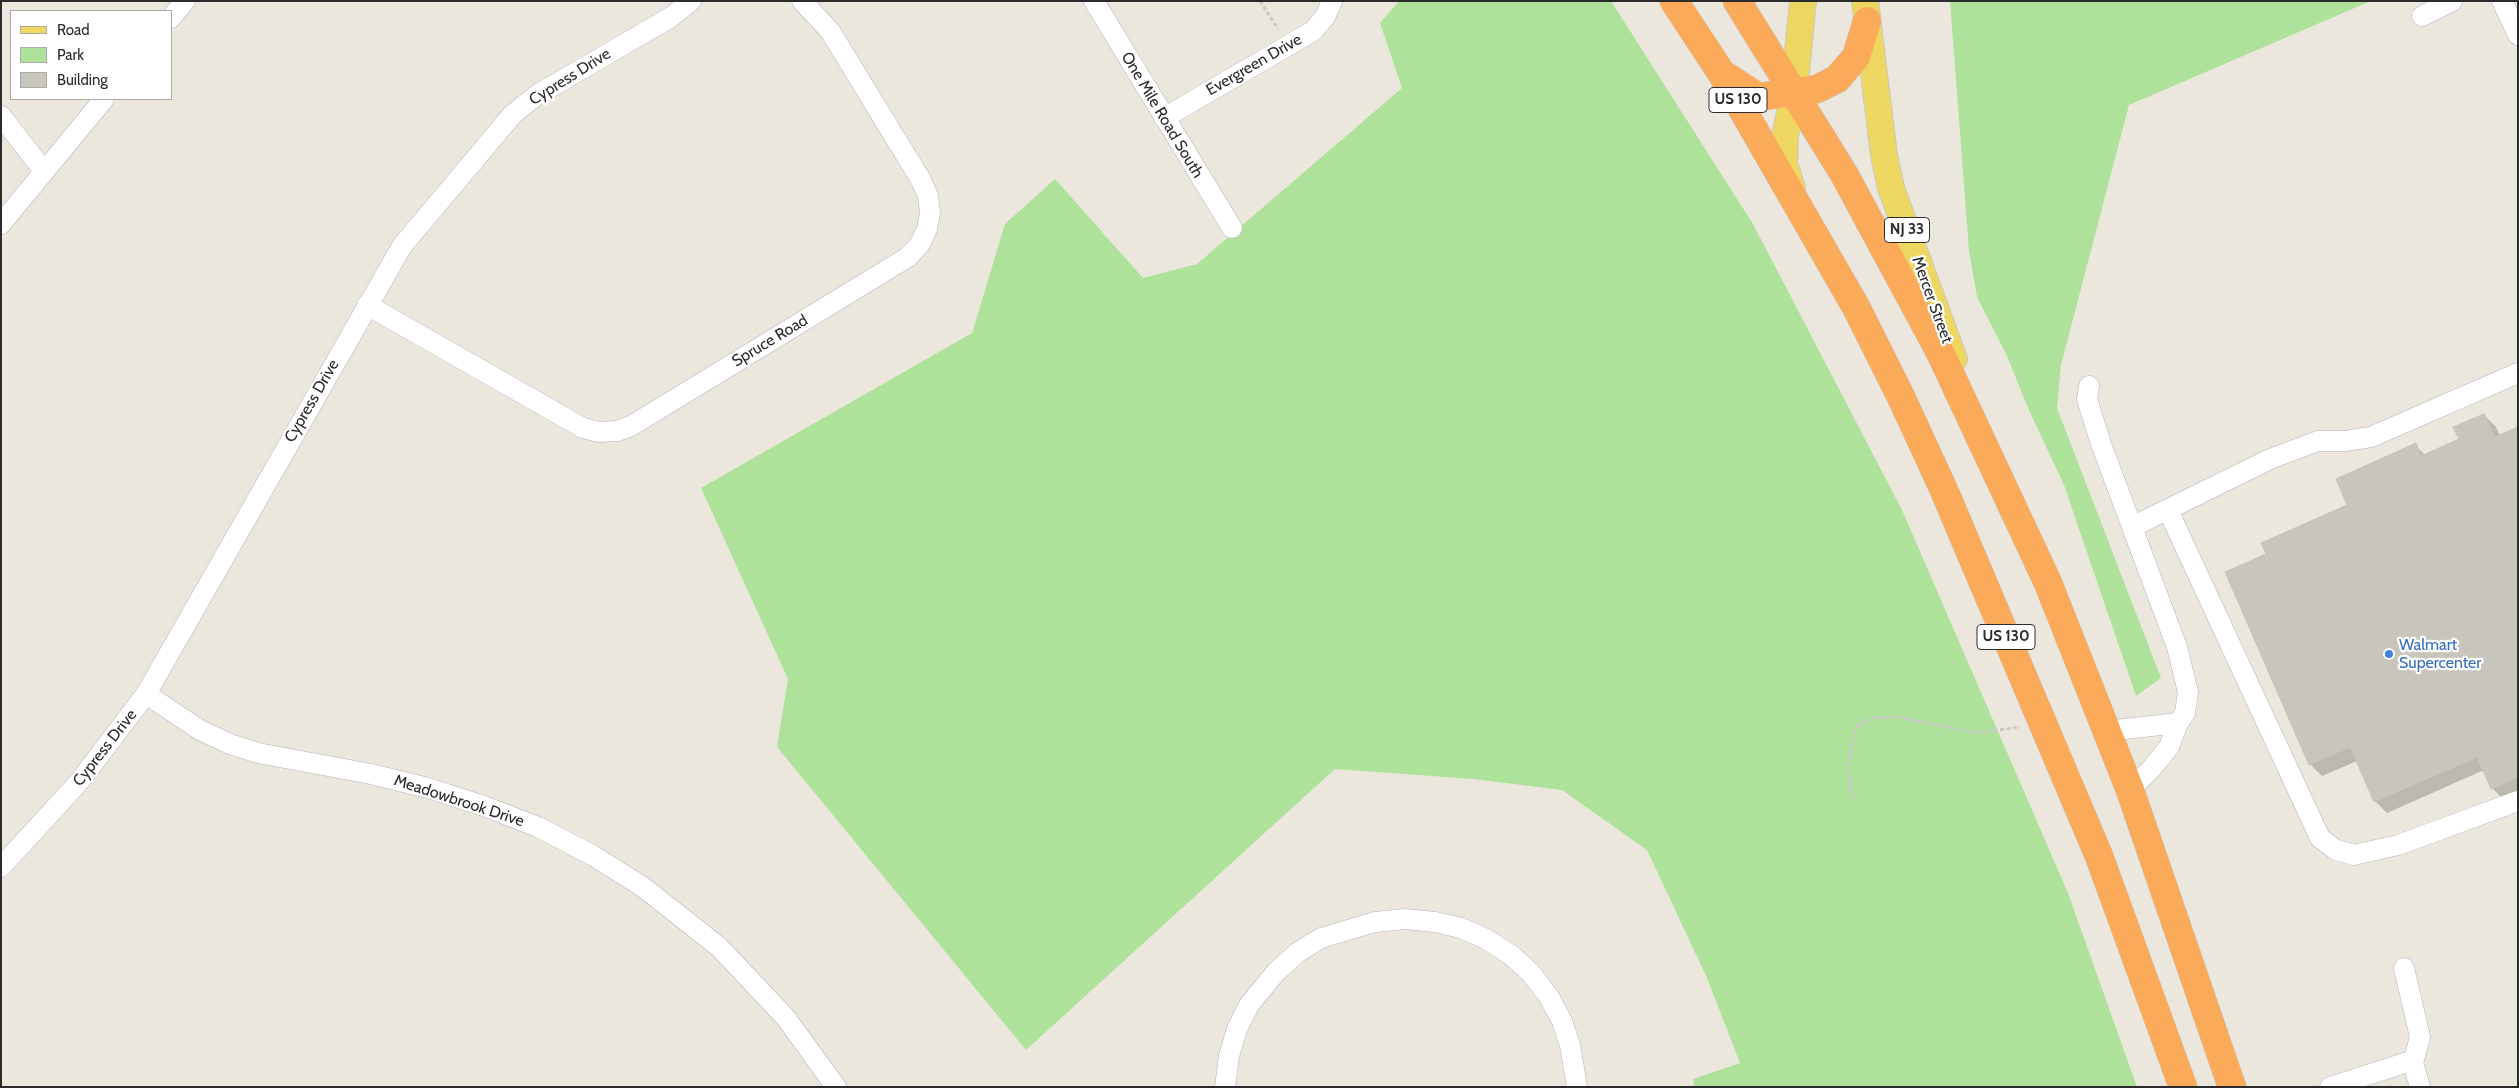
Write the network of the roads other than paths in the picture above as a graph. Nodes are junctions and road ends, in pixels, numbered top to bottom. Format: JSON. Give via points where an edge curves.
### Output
{"nodes":[{"id":1,"x":185,"y":1,"type":"edge"},
{"id":2,"x":691,"y":1,"type":"edge"},
{"id":3,"x":802,"y":1,"type":"edge"},
{"id":4,"x":1094,"y":1,"type":"edge"},
{"id":5,"x":1332,"y":1,"type":"edge"},
{"id":6,"x":1674,"y":1,"type":"edge"},
{"id":7,"x":1737,"y":1,"type":"edge"},
{"id":8,"x":1803,"y":1,"type":"edge"},
{"id":9,"x":2452,"y":1,"type":"edge"},
{"id":10,"x":2502,"y":1,"type":"edge"},
{"id":11,"x":1866,"y":11,"type":"edge"},
{"id":12,"x":2422,"y":16,"type":"dead end"},
{"id":13,"x":172,"y":17,"type":"edge"},
{"id":14,"x":2518,"y":35,"type":"edge"},
{"id":15,"x":1722,"y":74,"type":"junction"},
{"id":16,"x":1794,"y":92,"type":"junction"},
{"id":17,"x":103,"y":100,"type":"edge"},
{"id":18,"x":1,"y":116,"type":"edge"},
{"id":19,"x":1164,"y":118,"type":"junction"},
{"id":20,"x":44,"y":171,"type":"junction"},
{"id":21,"x":1796,"y":203,"type":"junction"},
{"id":22,"x":1,"y":224,"type":"edge"},
{"id":23,"x":1232,"y":228,"type":"dead end"},
{"id":24,"x":367,"y":305,"type":"junction"},
{"id":25,"x":2518,"y":373,"type":"edge"},
{"id":26,"x":2089,"y":386,"type":"dead end"},
{"id":27,"x":1986,"y":449,"type":"junction"},
{"id":28,"x":2168,"y":510,"type":"junction"},
{"id":29,"x":2132,"y":527,"type":"junction"},
{"id":30,"x":146,"y":694,"type":"junction"},
{"id":31,"x":2178,"y":723,"type":"junction"},
{"id":32,"x":2107,"y":731,"type":"junction"},
{"id":33,"x":2130,"y":790,"type":"junction"},
{"id":34,"x":2518,"y":801,"type":"edge"},
{"id":35,"x":1,"y":867,"type":"edge"},
{"id":36,"x":2404,"y":968,"type":"dead end"},
{"id":37,"x":2414,"y":1060,"type":"junction"},
{"id":38,"x":836,"y":1087,"type":"edge"},
{"id":39,"x":1225,"y":1087,"type":"edge"},
{"id":40,"x":1577,"y":1087,"type":"edge"},
{"id":41,"x":2183,"y":1087,"type":"edge"},
{"id":42,"x":2232,"y":1087,"type":"edge"},
{"id":43,"x":2330,"y":1087,"type":"edge"},
{"id":44,"x":2420,"y":1087,"type":"edge"}],
"edges":[{"from":1,"to":13,"type":"street"},
{"from":2,"to":24,"type":"street","name":"Cypress Drive","via":[[671,17],[537,95],[513,114],[402,246]]},
{"from":3,"to":24,"type":"street","name":"Spruce Road","via":[[830,31],[928,196],[930,213],[927,229],[920,244],[908,257],[618,431],[599,432],[584,428]]},
{"from":4,"to":19,"type":"street","name":"One Mile Road South"},
{"from":5,"to":19,"type":"street","name":"Evergreen Drive","via":[[1325,17],[1313,31]]},
{"from":6,"to":15,"type":"highway","number":"US 130"},
{"from":7,"to":16,"type":"highway","number":"US 130"},
{"from":8,"to":16,"type":"main road"},
{"from":9,"to":12,"type":"street"},
{"from":10,"to":14,"type":"street"},
{"from":11,"to":16,"type":"highway","via":[[1856,57],[1837,79],[1817,88]]},
{"from":11,"to":27,"type":"main road","name":"Mercer Street","number":"NJ 33","via":[[1891,188]]},
{"from":15,"to":16,"type":"highway","via":[[1758,97]]},
{"from":15,"to":21,"type":"highway","number":"US 130"},
{"from":16,"to":21,"type":"main road","via":[[1785,136],[1784,163]]},
{"from":16,"to":27,"type":"highway","number":"US 130","via":[[1844,174],[1940,352]]},
{"from":17,"to":20,"type":"street"},
{"from":18,"to":20,"type":"street"},
{"from":19,"to":23,"type":"street","name":"One Mile Road South"},
{"from":20,"to":22,"type":"street"},
{"from":21,"to":41,"type":"highway","number":"US 130","via":[[1856,307],[1944,488],[2099,856]]},
{"from":24,"to":30,"type":"street","name":"Cypress Drive"},
{"from":25,"to":28,"type":"street","via":[[2371,437],[2318,441],[2270,459]]},
{"from":26,"to":29,"type":"street","via":[[2087,399]]},
{"from":27,"to":32,"type":"highway","number":"US 130","via":[[2048,583]]},
{"from":28,"to":29,"type":"street"},
{"from":28,"to":34,"type":"street","via":[[2320,838],[2336,850],[2354,855],[2398,845]]},
{"from":29,"to":31,"type":"street","via":[[2180,656],[2188,692],[2185,713]]},
{"from":30,"to":35,"type":"street","name":"Cypress Drive","via":[[80,782]]},
{"from":30,"to":38,"type":"street","name":"Meadowbrook Drive","via":[[200,730],[230,744],[258,753],[428,788],[529,824],[592,855],[643,887],[719,947],[786,1018]]},
{"from":31,"to":32,"type":"street"},
{"from":31,"to":33,"type":"street","via":[[2169,747]]},
{"from":32,"to":33,"type":"highway","number":"US 130"},
{"from":33,"to":42,"type":"highway","number":"US 130"},
{"from":36,"to":37,"type":"street","via":[[2420,1037]]},
{"from":37,"to":43,"type":"street"},
{"from":37,"to":44,"type":"street"},
{"from":39,"to":40,"type":"street","via":[[1229,1056],[1238,1029],[1249,1005],[1276,972],[1321,938],[1375,922],[1405,919],[1435,922],[1477,936],[1511,955],[1530,973],[1549,997],[1562,1022],[1570,1045]]}]}
